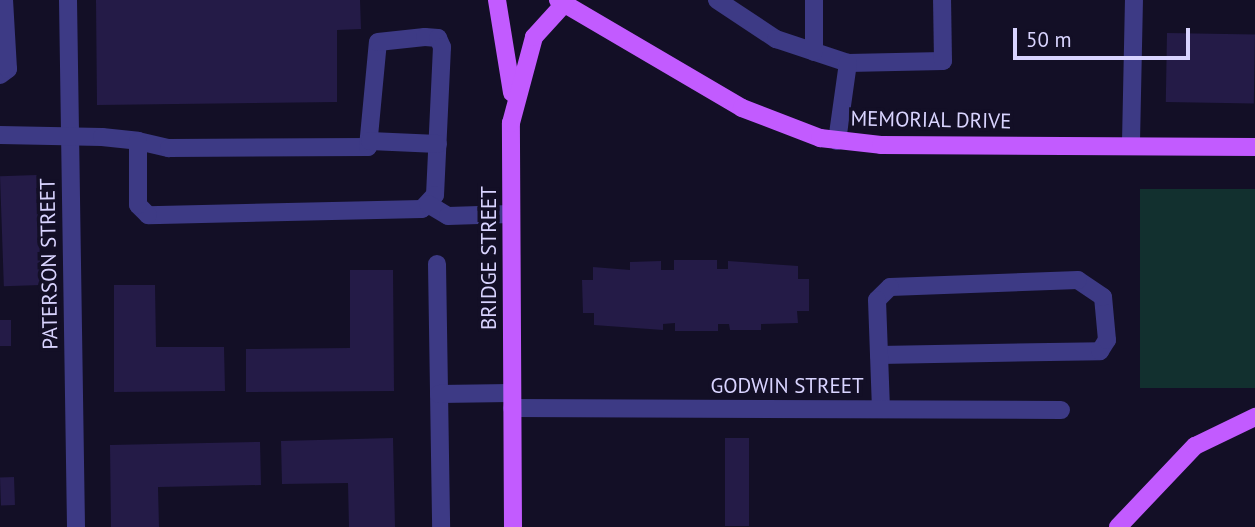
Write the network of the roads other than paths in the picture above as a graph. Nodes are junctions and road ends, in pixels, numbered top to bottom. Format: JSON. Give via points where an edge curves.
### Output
{"nodes":[{"id":1,"x":4,"y":0,"type":"edge"},
{"id":2,"x":68,"y":0,"type":"edge"},
{"id":3,"x":497,"y":0,"type":"edge"},
{"id":4,"x":717,"y":0,"type":"edge"},
{"id":5,"x":747,"y":0,"type":"edge"},
{"id":6,"x":814,"y":0,"type":"edge"},
{"id":7,"x":942,"y":0,"type":"edge"},
{"id":8,"x":1134,"y":0,"type":"edge"},
{"id":9,"x":564,"y":1,"type":"edge"},
{"id":10,"x":746,"y":19,"type":"junction"},
{"id":11,"x":814,"y":52,"type":"junction"},
{"id":12,"x":848,"y":63,"type":"junction"},
{"id":13,"x":0,"y":75,"type":"edge"},
{"id":14,"x":513,"y":102,"type":"junction"},
{"id":15,"x":0,"y":135,"type":"edge"},
{"id":16,"x":70,"y":135,"type":"junction"},
{"id":17,"x":138,"y":141,"type":"junction"},
{"id":18,"x":370,"y":141,"type":"junction"},
{"id":19,"x":837,"y":141,"type":"junction"},
{"id":20,"x":1131,"y":142,"type":"junction"},
{"id":21,"x":438,"y":144,"type":"junction"},
{"id":22,"x":1255,"y":147,"type":"edge"},
{"id":23,"x":428,"y":204,"type":"junction"},
{"id":24,"x":511,"y":215,"type":"junction"},
{"id":25,"x":437,"y":264,"type":"dead end"},
{"id":26,"x":879,"y":355,"type":"junction"},
{"id":27,"x":439,"y":394,"type":"junction"},
{"id":28,"x":512,"y":400,"type":"junction"},
{"id":29,"x":881,"y":409,"type":"junction"},
{"id":30,"x":1061,"y":410,"type":"dead end"},
{"id":31,"x":1255,"y":417,"type":"edge"},
{"id":32,"x":76,"y":527,"type":"edge"},
{"id":33,"x":441,"y":527,"type":"edge"},
{"id":34,"x":513,"y":527,"type":"edge"},
{"id":35,"x":1118,"y":527,"type":"edge"}],
"edges":[{"from":1,"to":13,"type":"street","via":[[8,69]]},
{"from":2,"to":16,"type":"street","name":"PATERSON STREET"},
{"from":3,"to":14,"type":"main road"},
{"from":4,"to":10,"type":"street"},
{"from":5,"to":10,"type":"street"},
{"from":6,"to":11,"type":"street"},
{"from":7,"to":12,"type":"street","via":[[943,61]]},
{"from":8,"to":20,"type":"street"},
{"from":9,"to":14,"type":"main road","name":"BRIDGE STREET","via":[[534,37]]},
{"from":9,"to":19,"type":"main road","name":"MEMORIAL DRIVE","via":[[742,108]]},
{"from":10,"to":11,"type":"street","via":[[776,39]]},
{"from":11,"to":12,"type":"street"},
{"from":12,"to":19,"type":"street"},
{"from":14,"to":24,"type":"main road","name":"BRIDGE STREET"},
{"from":15,"to":16,"type":"street"},
{"from":16,"to":17,"type":"street"},
{"from":16,"to":32,"type":"street","name":"PATERSON STREET"},
{"from":17,"to":18,"type":"street","via":[[169,148],[356,148]]},
{"from":17,"to":23,"type":"street","via":[[138,205],[148,215],[406,212]]},
{"from":18,"to":21,"type":"street"},
{"from":18,"to":21,"type":"street","via":[[373,48],[384,37],[438,38]]},
{"from":19,"to":20,"type":"main road","name":"MEMORIAL DRIVE"},
{"from":20,"to":22,"type":"main road","name":"MEMORIAL DRIVE"},
{"from":21,"to":23,"type":"street","via":[[435,195]]},
{"from":23,"to":24,"type":"street","via":[[448,216]]},
{"from":24,"to":28,"type":"main road","name":"BRIDGE STREET"},
{"from":25,"to":27,"type":"street"},
{"from":26,"to":26,"type":"street","via":[[1100,351],[1107,340],[1103,297],[1078,280],[905,281],[877,300]]},
{"from":26,"to":29,"type":"street"},
{"from":27,"to":28,"type":"street","name":"GODWIN STREET"},
{"from":27,"to":33,"type":"street"},
{"from":28,"to":29,"type":"street","name":"GODWIN STREET"},
{"from":28,"to":34,"type":"main road","name":"BRIDGE STREET"},
{"from":29,"to":30,"type":"street","name":"GODWIN STREET"},
{"from":31,"to":35,"type":"main road","via":[[1195,446]]}]}
